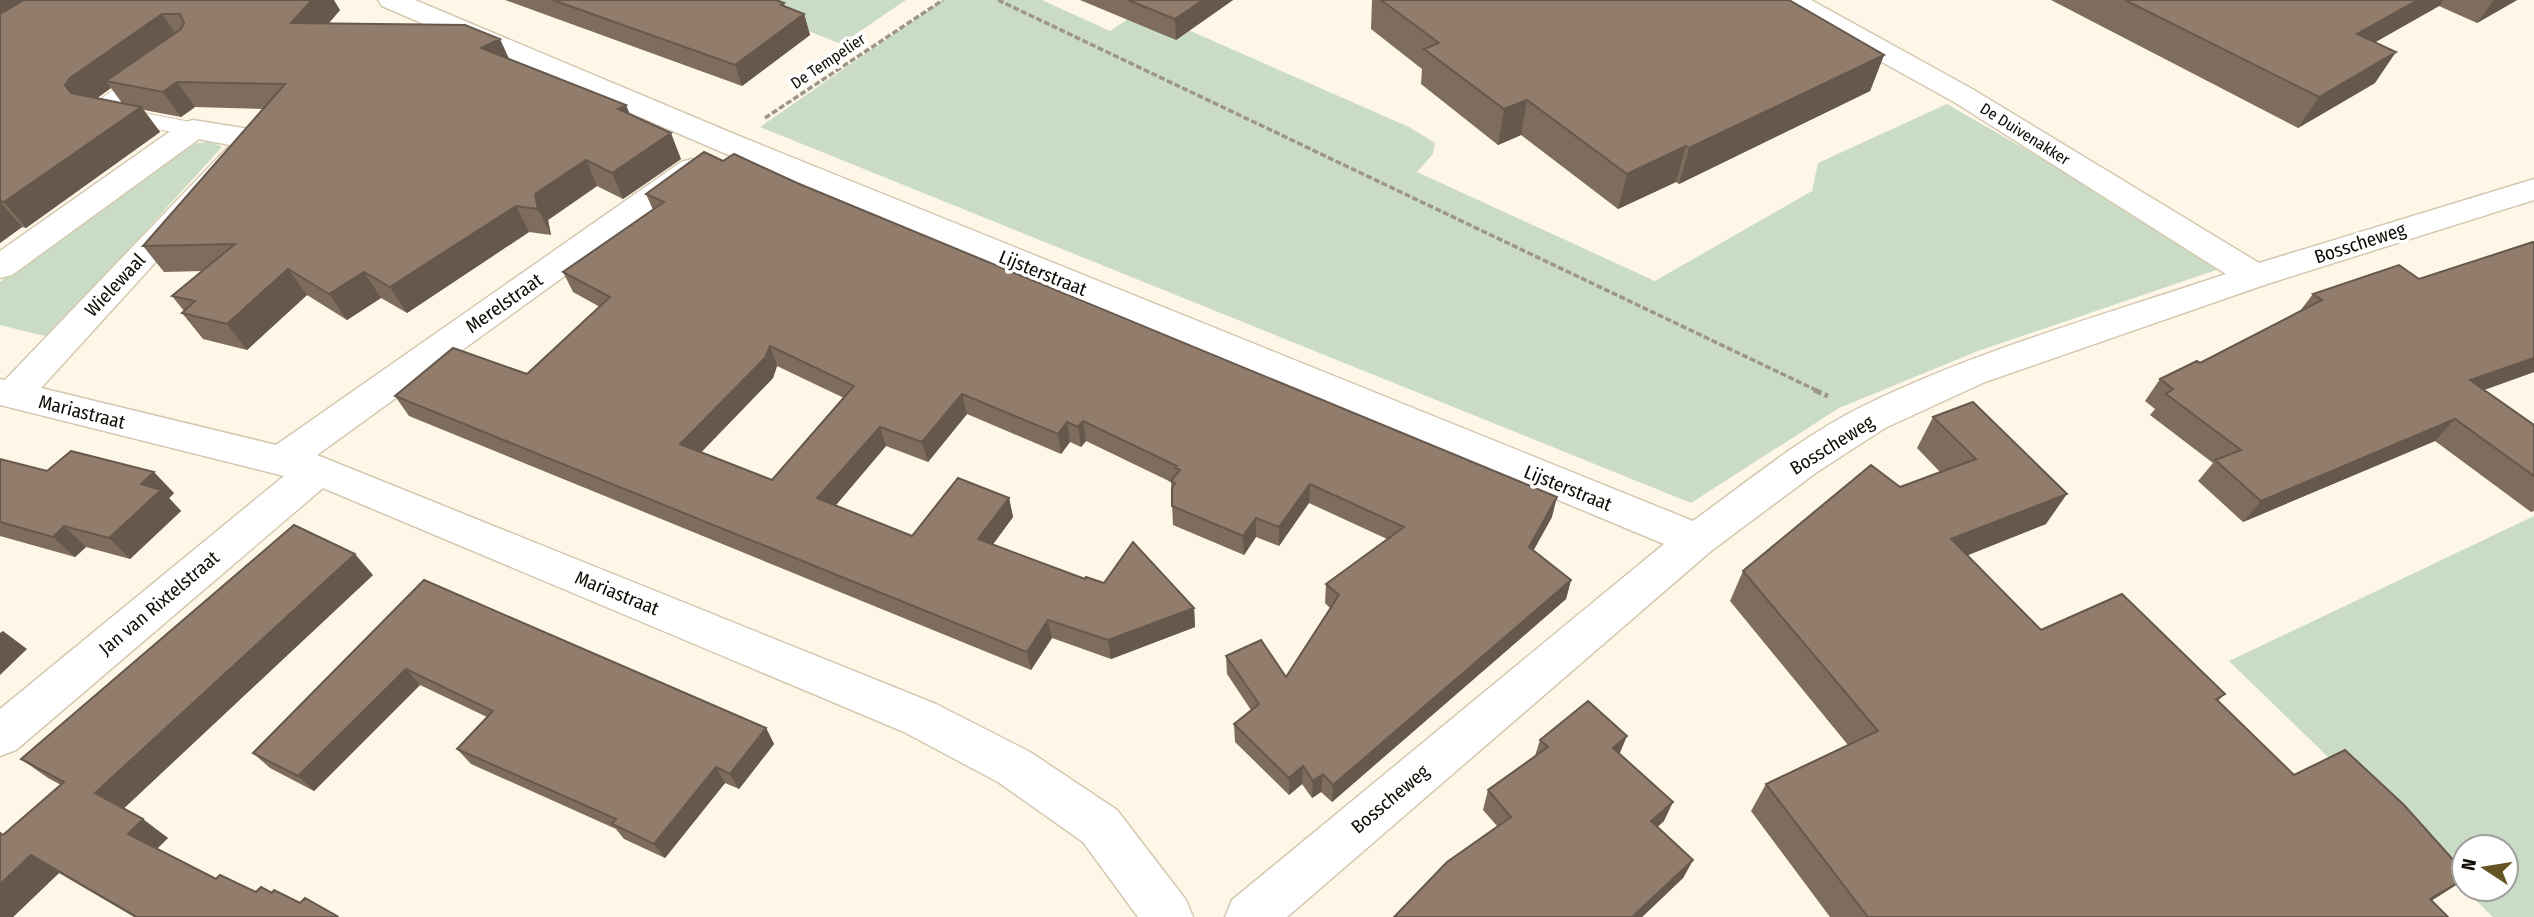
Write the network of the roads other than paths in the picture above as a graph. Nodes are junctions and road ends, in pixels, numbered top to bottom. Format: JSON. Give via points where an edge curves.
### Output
{"nodes":[{"id":1,"x":392,"y":0,"type":"edge"},
{"id":2,"x":1791,"y":0,"type":"edge"},
{"id":3,"x":166,"y":63,"type":"edge"},
{"id":4,"x":193,"y":129,"type":"junction"},
{"id":5,"x":728,"y":144,"type":"junction"},
{"id":6,"x":2534,"y":189,"type":"edge"},
{"id":7,"x":0,"y":267,"type":"edge"},
{"id":8,"x":2255,"y":276,"type":"junction"},
{"id":9,"x":6,"y":393,"type":"edge"},
{"id":10,"x":299,"y":466,"type":"junction"},
{"id":11,"x":1697,"y":540,"type":"junction"},
{"id":12,"x":0,"y":736,"type":"edge"},
{"id":13,"x":1168,"y":917,"type":"edge"},
{"id":14,"x":1250,"y":917,"type":"edge"}],
"edges":[{"from":1,"to":5,"type":"street","name":"Lijsterstraat"},
{"from":2,"to":8,"type":"street","name":"De Duivenakker","via":[[1964,96]]},
{"from":3,"to":4,"type":"lane","via":[[99,111]]},
{"from":4,"to":7,"type":"street"},
{"from":4,"to":9,"type":"street","name":"Wielewaal","via":[[238,135],[247,145]]},
{"from":5,"to":10,"type":"street","name":"Merelstraat"},
{"from":5,"to":11,"type":"street","name":"Lijsterstraat"},
{"from":6,"to":8,"type":"street","name":"Bosscheweg"},
{"from":8,"to":11,"type":"street","name":"Bosscheweg","via":[[1972,373],[1872,418]]},
{"from":9,"to":10,"type":"street","name":"Mariastraat"},
{"from":10,"to":12,"type":"street","name":"Jan van Rixtelstraat"},
{"from":10,"to":13,"type":"street","name":"Mariastraat","via":[[920,718],[1014,767],[1100,826]]},
{"from":11,"to":14,"type":"street","name":"Bosscheweg"}]}
